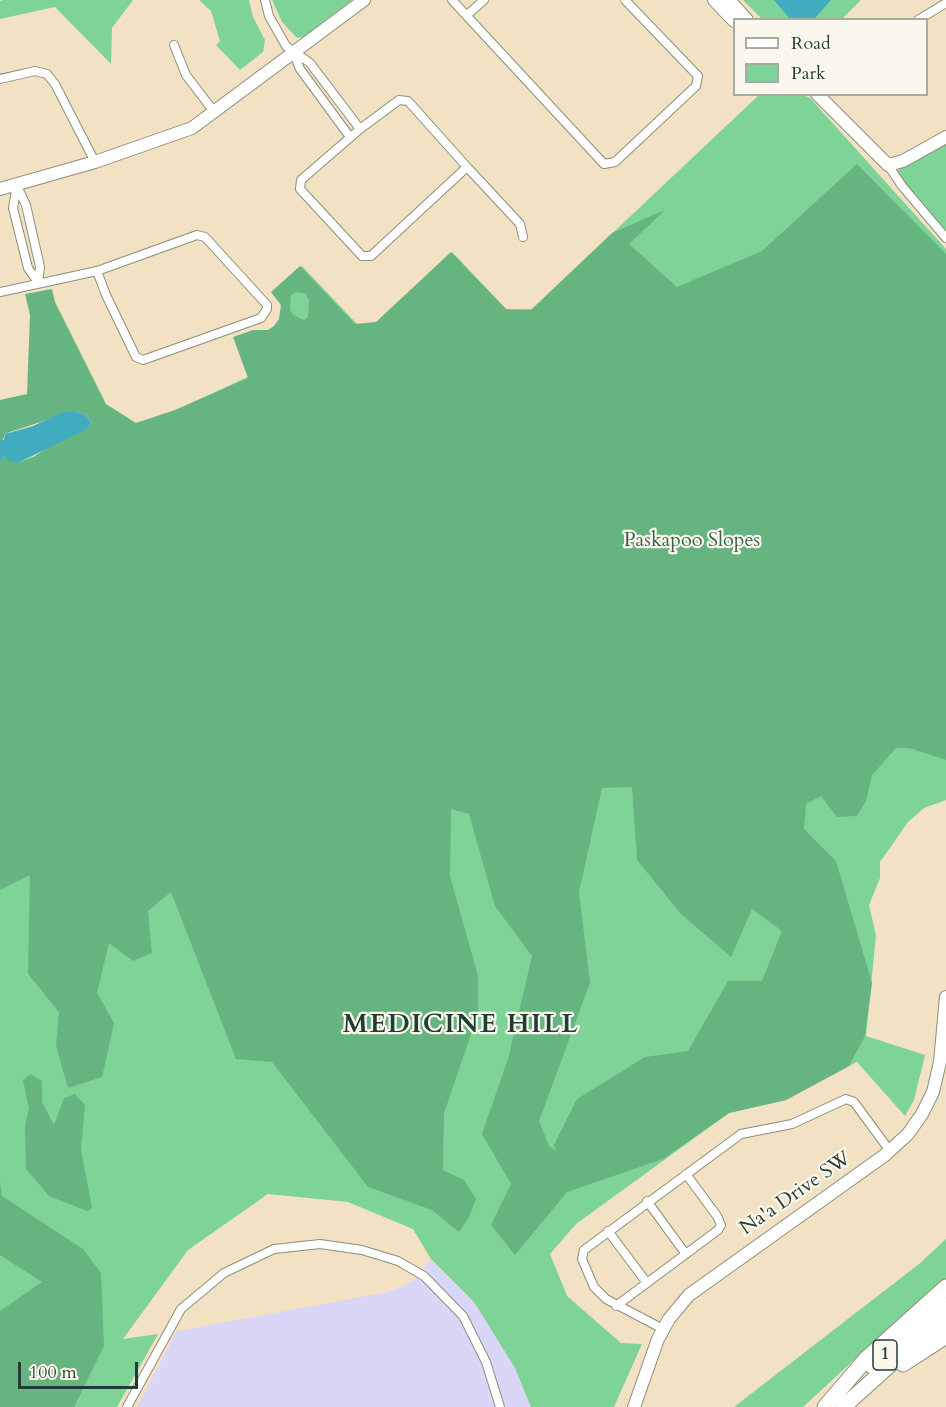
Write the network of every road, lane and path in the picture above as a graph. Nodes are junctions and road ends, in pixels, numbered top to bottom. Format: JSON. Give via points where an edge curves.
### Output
{"nodes":[{"id":1,"x":265,"y":0,"type":"edge"},
{"id":2,"x":364,"y":0,"type":"edge"},
{"id":3,"x":452,"y":0,"type":"edge"},
{"id":4,"x":484,"y":0,"type":"edge"},
{"id":5,"x":626,"y":0,"type":"edge"},
{"id":6,"x":714,"y":0,"type":"edge"},
{"id":7,"x":729,"y":0,"type":"edge"},
{"id":8,"x":946,"y":3,"type":"edge"},
{"id":9,"x":467,"y":15,"type":"junction"},
{"id":10,"x":745,"y":18,"type":"edge"},
{"id":11,"x":921,"y":18,"type":"edge"},
{"id":12,"x":733,"y":19,"type":"edge"},
{"id":13,"x":174,"y":45,"type":"dead end"},
{"id":14,"x":294,"y":53,"type":"junction"},
{"id":15,"x":0,"y":79,"type":"edge"},
{"id":16,"x":818,"y":96,"type":"edge"},
{"id":17,"x":215,"y":113,"type":"junction"},
{"id":18,"x":360,"y":129,"type":"junction"},
{"id":19,"x":350,"y":137,"type":"junction"},
{"id":20,"x":946,"y":137,"type":"edge"},
{"id":21,"x":95,"y":162,"type":"junction"},
{"id":22,"x":888,"y":165,"type":"junction"},
{"id":23,"x":467,"y":167,"type":"junction"},
{"id":24,"x":17,"y":185,"type":"junction"},
{"id":25,"x":0,"y":189,"type":"edge"},
{"id":26,"x":523,"y":237,"type":"dead end"},
{"id":27,"x":946,"y":238,"type":"edge"},
{"id":28,"x":97,"y":271,"type":"junction"},
{"id":29,"x":38,"y":282,"type":"junction"},
{"id":30,"x":0,"y":292,"type":"edge"},
{"id":31,"x":946,"y":997,"type":"edge"},
{"id":32,"x":890,"y":1151,"type":"junction"},
{"id":33,"x":686,"y":1174,"type":"junction"},
{"id":34,"x":647,"y":1202,"type":"junction"},
{"id":35,"x":608,"y":1231,"type":"junction"},
{"id":36,"x":685,"y":1253,"type":"junction"},
{"id":37,"x":647,"y":1283,"type":"junction"},
{"id":38,"x":946,"y":1287,"type":"edge"},
{"id":39,"x":946,"y":1305,"type":"edge"},
{"id":40,"x":616,"y":1306,"type":"junction"},
{"id":41,"x":946,"y":1319,"type":"edge"},
{"id":42,"x":663,"y":1329,"type":"junction"},
{"id":43,"x":946,"y":1336,"type":"edge"},
{"id":44,"x":127,"y":1407,"type":"edge"},
{"id":45,"x":500,"y":1407,"type":"edge"},
{"id":46,"x":634,"y":1407,"type":"edge"},
{"id":47,"x":826,"y":1407,"type":"edge"},
{"id":48,"x":844,"y":1407,"type":"edge"}],
"edges":[{"from":1,"to":14,"type":"street","via":[[276,30]]},
{"from":2,"to":14,"type":"street"},
{"from":3,"to":9,"type":"street"},
{"from":4,"to":9,"type":"street"},
{"from":5,"to":9,"type":"street","via":[[698,76],[696,86],[615,162],[604,164]]},
{"from":6,"to":12,"type":"street"},
{"from":7,"to":10,"type":"street"},
{"from":8,"to":11,"type":"street"},
{"from":13,"to":17,"type":"street","via":[[186,75]]},
{"from":14,"to":17,"type":"street"},
{"from":14,"to":18,"type":"street","via":[[310,63]]},
{"from":14,"to":19,"type":"street","via":[[300,69]]},
{"from":15,"to":21,"type":"street","via":[[35,71],[47,74]]},
{"from":16,"to":22,"type":"street"},
{"from":17,"to":21,"type":"street","via":[[177,136]]},
{"from":18,"to":19,"type":"street"},
{"from":18,"to":23,"type":"street","via":[[399,100],[408,101]]},
{"from":19,"to":23,"type":"street","via":[[301,180],[300,189],[362,256],[371,256]]},
{"from":20,"to":22,"type":"street"},
{"from":21,"to":24,"type":"street"},
{"from":22,"to":27,"type":"street"},
{"from":23,"to":26,"type":"street","via":[[520,224]]},
{"from":24,"to":25,"type":"street"},
{"from":24,"to":29,"type":"street","via":[[26,205],[40,267]]},
{"from":24,"to":29,"type":"street","via":[[13,208],[28,268]]},
{"from":28,"to":28,"type":"street","via":[[197,235],[206,237],[267,305],[266,313],[143,360],[136,357]]},
{"from":28,"to":29,"type":"street"},
{"from":29,"to":30,"type":"street"},
{"from":31,"to":32,"type":"street","name":"Na'a Drive SW","via":[[933,1092],[908,1134]]},
{"from":32,"to":33,"type":"street","via":[[854,1102],[846,1099],[792,1124],[741,1134]]},
{"from":32,"to":42,"type":"street","name":"Na'a Drive SW","via":[[696,1288]]},
{"from":33,"to":34,"type":"street"},
{"from":33,"to":36,"type":"street","via":[[721,1225]]},
{"from":34,"to":35,"type":"street"},
{"from":34,"to":36,"type":"street"},
{"from":35,"to":37,"type":"street"},
{"from":35,"to":40,"type":"street","via":[[584,1250],[582,1259],[594,1287]]},
{"from":36,"to":37,"type":"street"},
{"from":37,"to":40,"type":"street"},
{"from":38,"to":47,"type":"highway","via":[[867,1358]]},
{"from":39,"to":47,"type":"highway","number":"1"},
{"from":40,"to":42,"type":"street"},
{"from":41,"to":48,"type":"highway","number":"1"},
{"from":42,"to":46,"type":"street","name":"Na'a Drive SW"},
{"from":43,"to":48,"type":"highway"},
{"from":44,"to":45,"type":"street","via":[[181,1309],[224,1273],[274,1249],[320,1244],[362,1250],[398,1261],[442,1292],[472,1333]]}]}
